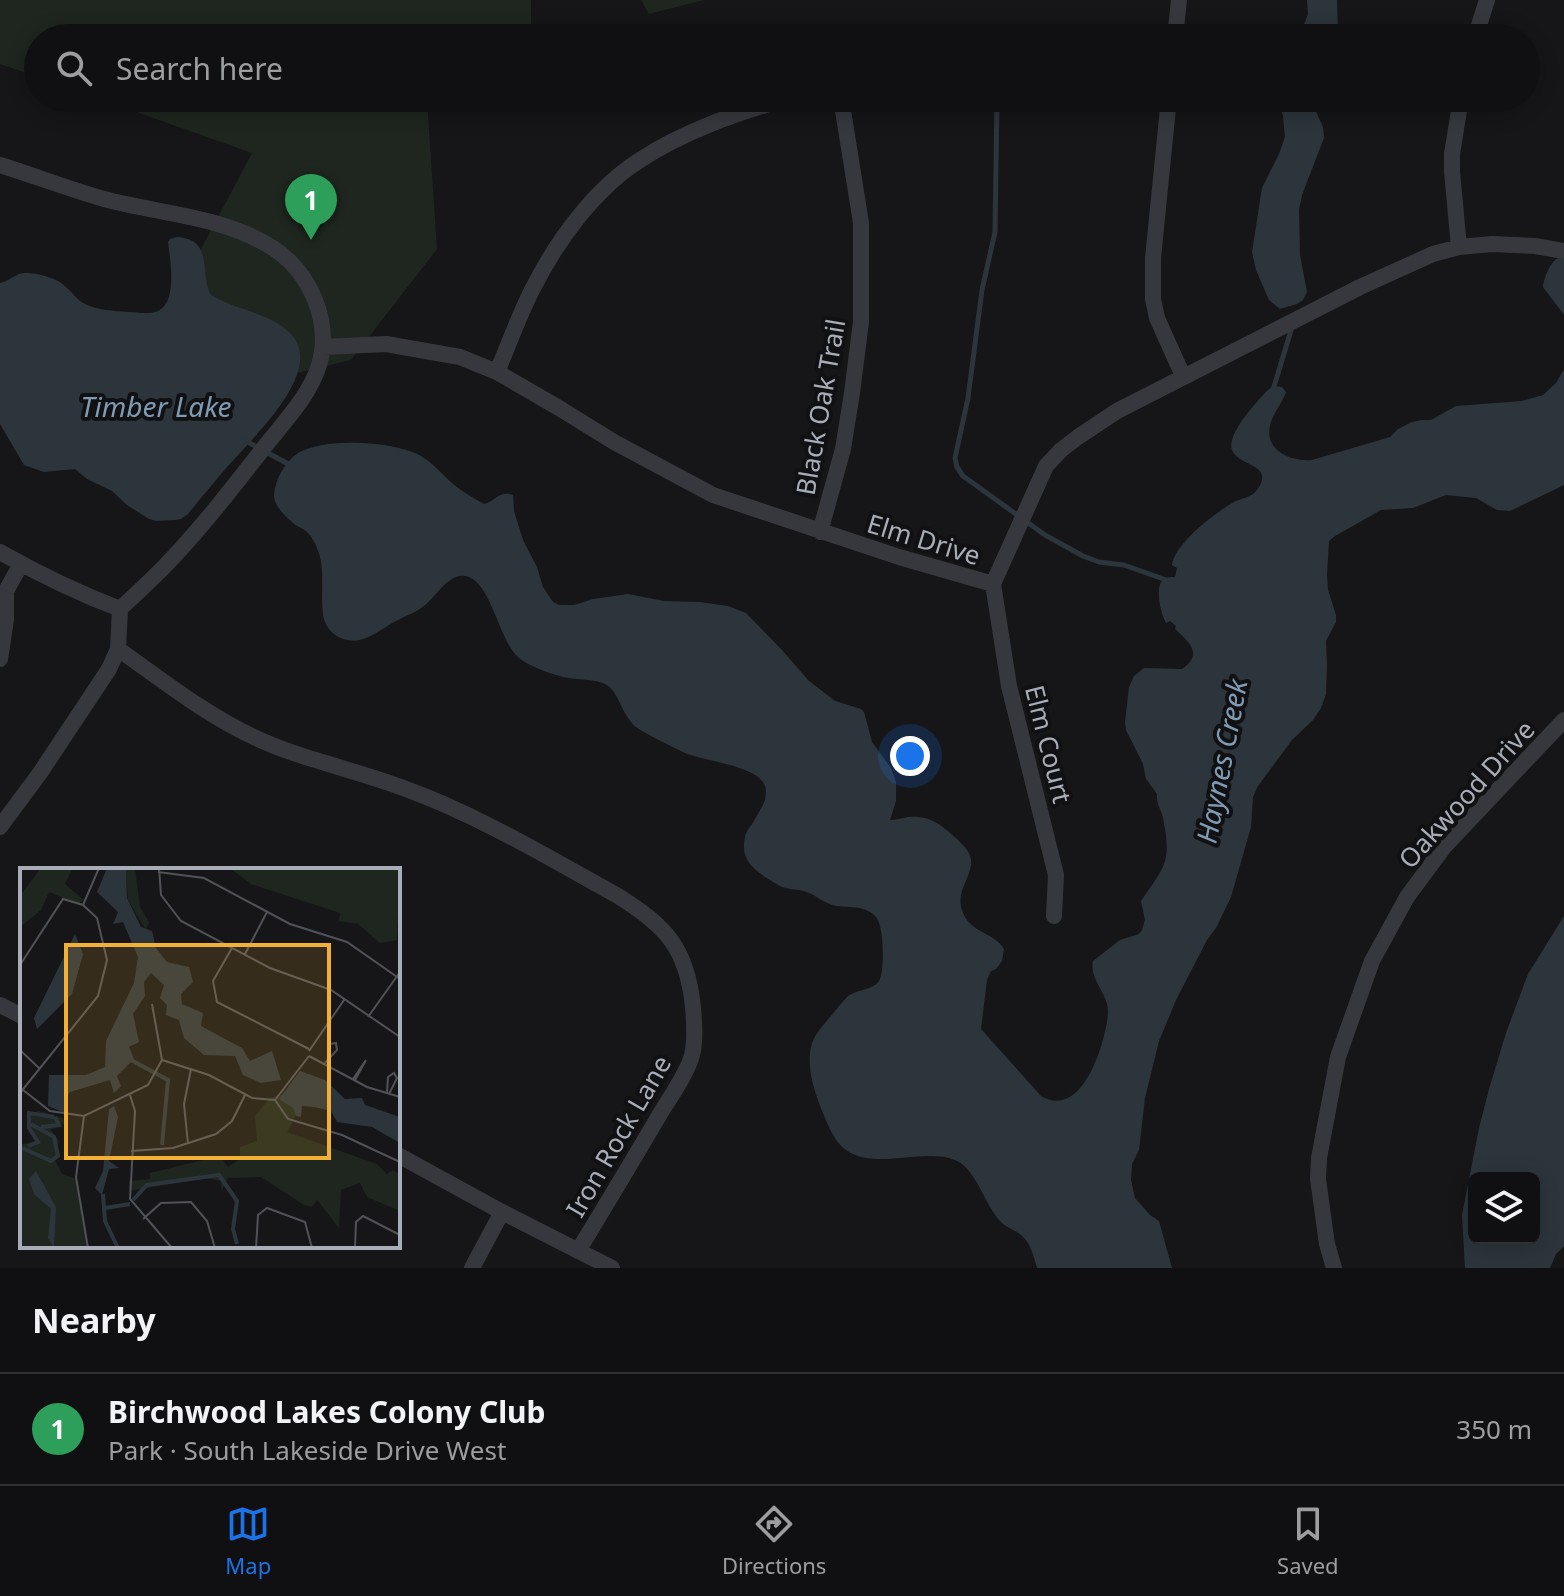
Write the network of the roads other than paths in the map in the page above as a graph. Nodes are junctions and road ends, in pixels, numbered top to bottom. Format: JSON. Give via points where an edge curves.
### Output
{"nodes":[{"id":1,"x":1179,"y":0,"type":"edge"},
{"id":2,"x":1487,"y":0,"type":"edge"},
{"id":3,"x":1176,"y":24,"type":"edge"},
{"id":4,"x":1479,"y":24,"type":"edge"},
{"id":5,"x":747,"y":112,"type":"edge"},
{"id":6,"x":843,"y":112,"type":"edge"},
{"id":7,"x":1168,"y":112,"type":"edge"},
{"id":8,"x":1459,"y":112,"type":"edge"},
{"id":9,"x":0,"y":165,"type":"edge"},
{"id":10,"x":1459,"y":247,"type":"junction"},
{"id":11,"x":1564,"y":251,"type":"edge"},
{"id":12,"x":323,"y":347,"type":"junction"},
{"id":13,"x":497,"y":372,"type":"junction"},
{"id":14,"x":1183,"y":376,"type":"junction"},
{"id":15,"x":820,"y":532,"type":"junction"},
{"id":16,"x":0,"y":552,"type":"edge"},
{"id":17,"x":21,"y":564,"type":"junction"},
{"id":18,"x":993,"y":584,"type":"junction"},
{"id":19,"x":3,"y":593,"type":"edge"},
{"id":20,"x":120,"y":609,"type":"junction"},
{"id":21,"x":118,"y":649,"type":"junction"},
{"id":22,"x":0,"y":659,"type":"edge"},
{"id":23,"x":1564,"y":720,"type":"edge"},
{"id":24,"x":0,"y":827,"type":"edge"},
{"id":25,"x":1054,"y":916,"type":"dead end"},
{"id":26,"x":0,"y":1005,"type":"edge"},
{"id":27,"x":20,"y":1015,"type":"edge"},
{"id":28,"x":400,"y":1156,"type":"edge"},
{"id":29,"x":502,"y":1212,"type":"junction"},
{"id":30,"x":578,"y":1251,"type":"junction"},
{"id":31,"x":472,"y":1268,"type":"edge"},
{"id":32,"x":612,"y":1268,"type":"edge"},
{"id":33,"x":1334,"y":1268,"type":"edge"}],
"edges":[{"from":1,"to":3,"type":"street"},
{"from":2,"to":4,"type":"street"},
{"from":5,"to":13,"type":"street","via":[[671,141],[605,188],[576,221],[533,287]]},
{"from":6,"to":15,"type":"street","name":"Black Oak Trail","via":[[861,223],[861,322],[843,449]]},
{"from":7,"to":14,"type":"street","via":[[1153,299]]},
{"from":8,"to":10,"type":"street","via":[[1452,172]]},
{"from":9,"to":12,"type":"street","via":[[104,199],[229,227],[274,249],[309,287],[321,318]]},
{"from":10,"to":11,"type":"street","name":"Elm Drive","via":[[1513,244]]},
{"from":10,"to":14,"type":"street","name":"Elm Drive","via":[[1402,267]]},
{"from":12,"to":13,"type":"street","name":"Elm Drive","via":[[386,344],[460,357]]},
{"from":12,"to":20,"type":"street","via":[[312,381],[282,424],[222,500]]},
{"from":13,"to":15,"type":"street","name":"Elm Drive","via":[[713,495]]},
{"from":14,"to":18,"type":"street","name":"Elm Drive","via":[[1097,423],[1046,466]]},
{"from":15,"to":18,"type":"street","name":"Elm Drive"},
{"from":16,"to":17,"type":"street"},
{"from":17,"to":19,"type":"street"},
{"from":17,"to":20,"type":"street"},
{"from":18,"to":25,"type":"street","name":"Elm Court","via":[[1009,686],[1056,875]]},
{"from":19,"to":22,"type":"street","via":[[6,620]]},
{"from":20,"to":21,"type":"street"},
{"from":21,"to":24,"type":"street","via":[[90,699]]},
{"from":21,"to":30,"type":"street","name":"Iron Rock Lane","via":[[257,739],[461,812],[634,906],[665,930],[691,991],[692,1055]]},
{"from":23,"to":33,"type":"street","name":"Oakwood Drive","via":[[1444,847],[1407,897],[1372,961],[1338,1057],[1319,1158]]},
{"from":26,"to":27,"type":"street"},
{"from":28,"to":29,"type":"street"},
{"from":29,"to":30,"type":"street"},
{"from":29,"to":31,"type":"street"},
{"from":30,"to":32,"type":"street"}]}
